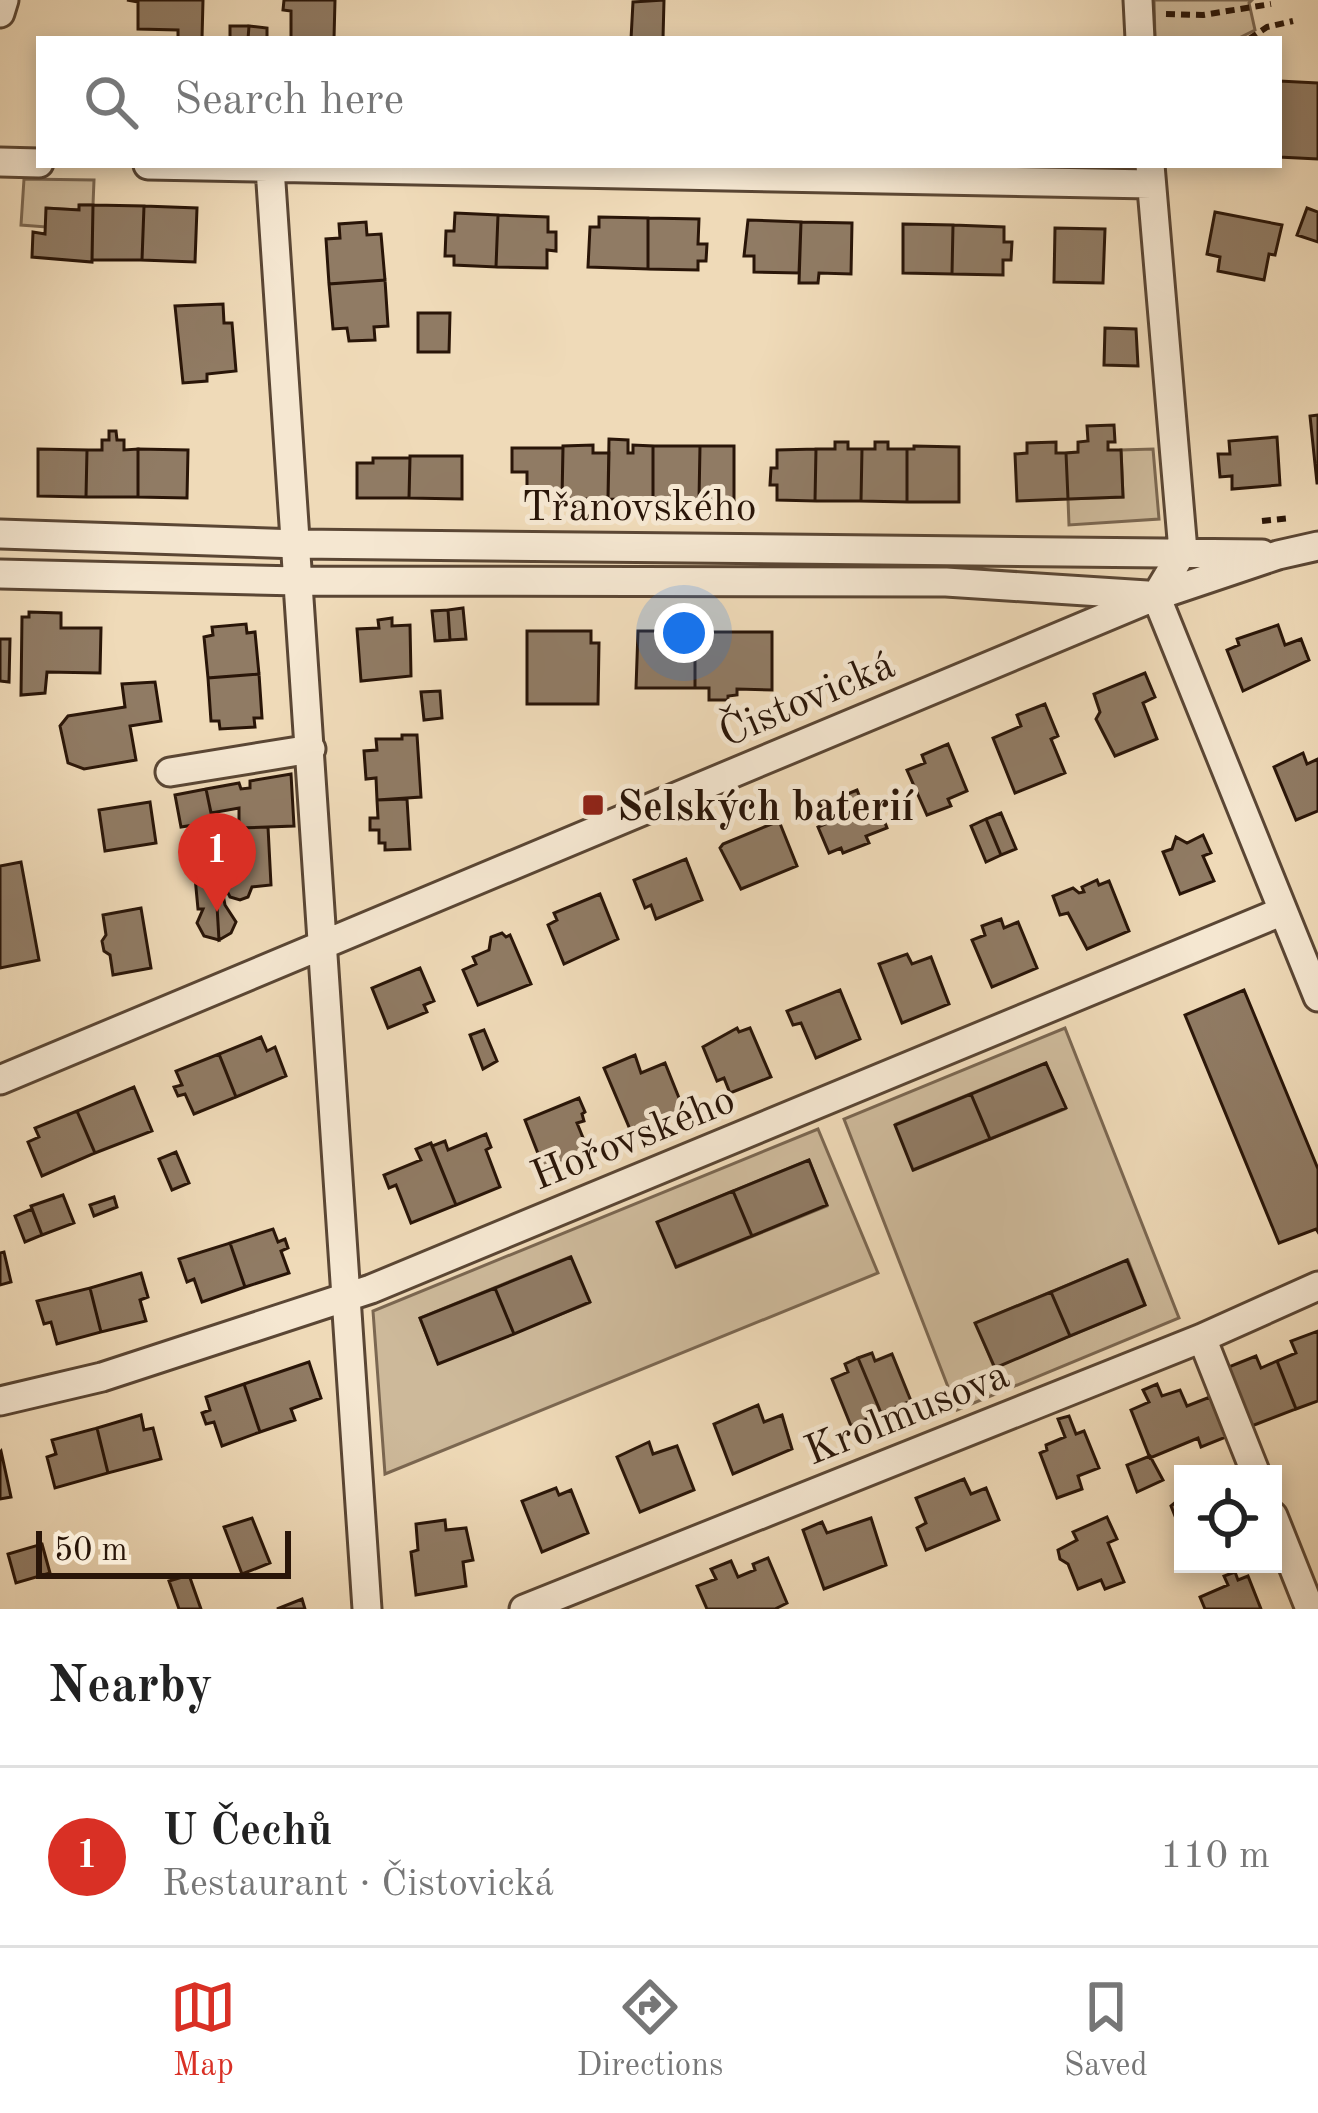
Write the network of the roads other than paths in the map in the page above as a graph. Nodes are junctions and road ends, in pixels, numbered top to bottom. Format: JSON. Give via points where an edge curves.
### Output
{"nodes":[{"id":1,"x":4,"y":0,"type":"edge"},
{"id":2,"x":0,"y":13,"type":"edge"},
{"id":3,"x":0,"y":162,"type":"edge"},
{"id":4,"x":36,"y":163,"type":"edge"},
{"id":5,"x":269,"y":168,"type":"joint"},
{"id":6,"x":1150,"y":175,"type":"edge"},
{"id":7,"x":0,"y":533,"type":"edge"},
{"id":8,"x":298,"y":544,"type":"junction"},
{"id":9,"x":1318,"y":546,"type":"edge"},
{"id":10,"x":1183,"y":551,"type":"junction"},
{"id":11,"x":1278,"y":555,"type":"junction"},
{"id":12,"x":0,"y":574,"type":"edge"},
{"id":13,"x":299,"y":581,"type":"junction"},
{"id":14,"x":1156,"y":596,"type":"junction"},
{"id":15,"x":311,"y":749,"type":"junction"},
{"id":16,"x":170,"y":772,"type":"dead end"},
{"id":17,"x":1283,"y":911,"type":"junction"},
{"id":18,"x":324,"y":944,"type":"junction"},
{"id":19,"x":1318,"y":997,"type":"edge"},
{"id":20,"x":0,"y":1080,"type":"edge"},
{"id":21,"x":1318,"y":1286,"type":"edge"},
{"id":22,"x":347,"y":1297,"type":"junction"},
{"id":23,"x":1202,"y":1338,"type":"junction"},
{"id":24,"x":0,"y":1401,"type":"edge"},
{"id":25,"x":1252,"y":1465,"type":"edge"},
{"id":26,"x":1282,"y":1539,"type":"edge"},
{"id":27,"x":368,"y":1609,"type":"edge"},
{"id":28,"x":524,"y":1609,"type":"edge"},
{"id":29,"x":1310,"y":1609,"type":"edge"}],
"edges":[{"from":1,"to":2,"type":"street"},
{"from":3,"to":4,"type":"street"},
{"from":5,"to":6,"type":"street"},
{"from":5,"to":8,"type":"street"},
{"from":6,"to":10,"type":"street"},
{"from":7,"to":8,"type":"street","name":"Třanovského"},
{"from":8,"to":10,"type":"street","name":"Třanovského"},
{"from":8,"to":13,"type":"street"},
{"from":9,"to":11,"type":"street","name":"Čistovická"},
{"from":10,"to":11,"type":"street","name":"Třanovského"},
{"from":10,"to":14,"type":"street"},
{"from":11,"to":14,"type":"street","name":"Čistovická"},
{"from":12,"to":13,"type":"street","name":"Třanovského"},
{"from":13,"to":14,"type":"street","name":"Třanovského","via":[[946,582]]},
{"from":13,"to":15,"type":"street"},
{"from":14,"to":17,"type":"street"},
{"from":14,"to":18,"type":"street","name":"Čistovická"},
{"from":15,"to":16,"type":"street"},
{"from":15,"to":18,"type":"street"},
{"from":17,"to":19,"type":"street"},
{"from":17,"to":22,"type":"street","name":"Hořovského"},
{"from":18,"to":20,"type":"street","name":"Čistovická"},
{"from":18,"to":22,"type":"street"},
{"from":21,"to":23,"type":"street","name":"Krolmusova"},
{"from":22,"to":24,"type":"street","name":"Hořovského","via":[[102,1377]]},
{"from":22,"to":27,"type":"street"},
{"from":23,"to":25,"type":"street"},
{"from":23,"to":28,"type":"street","name":"Krolmusova"},
{"from":26,"to":29,"type":"street"}]}
